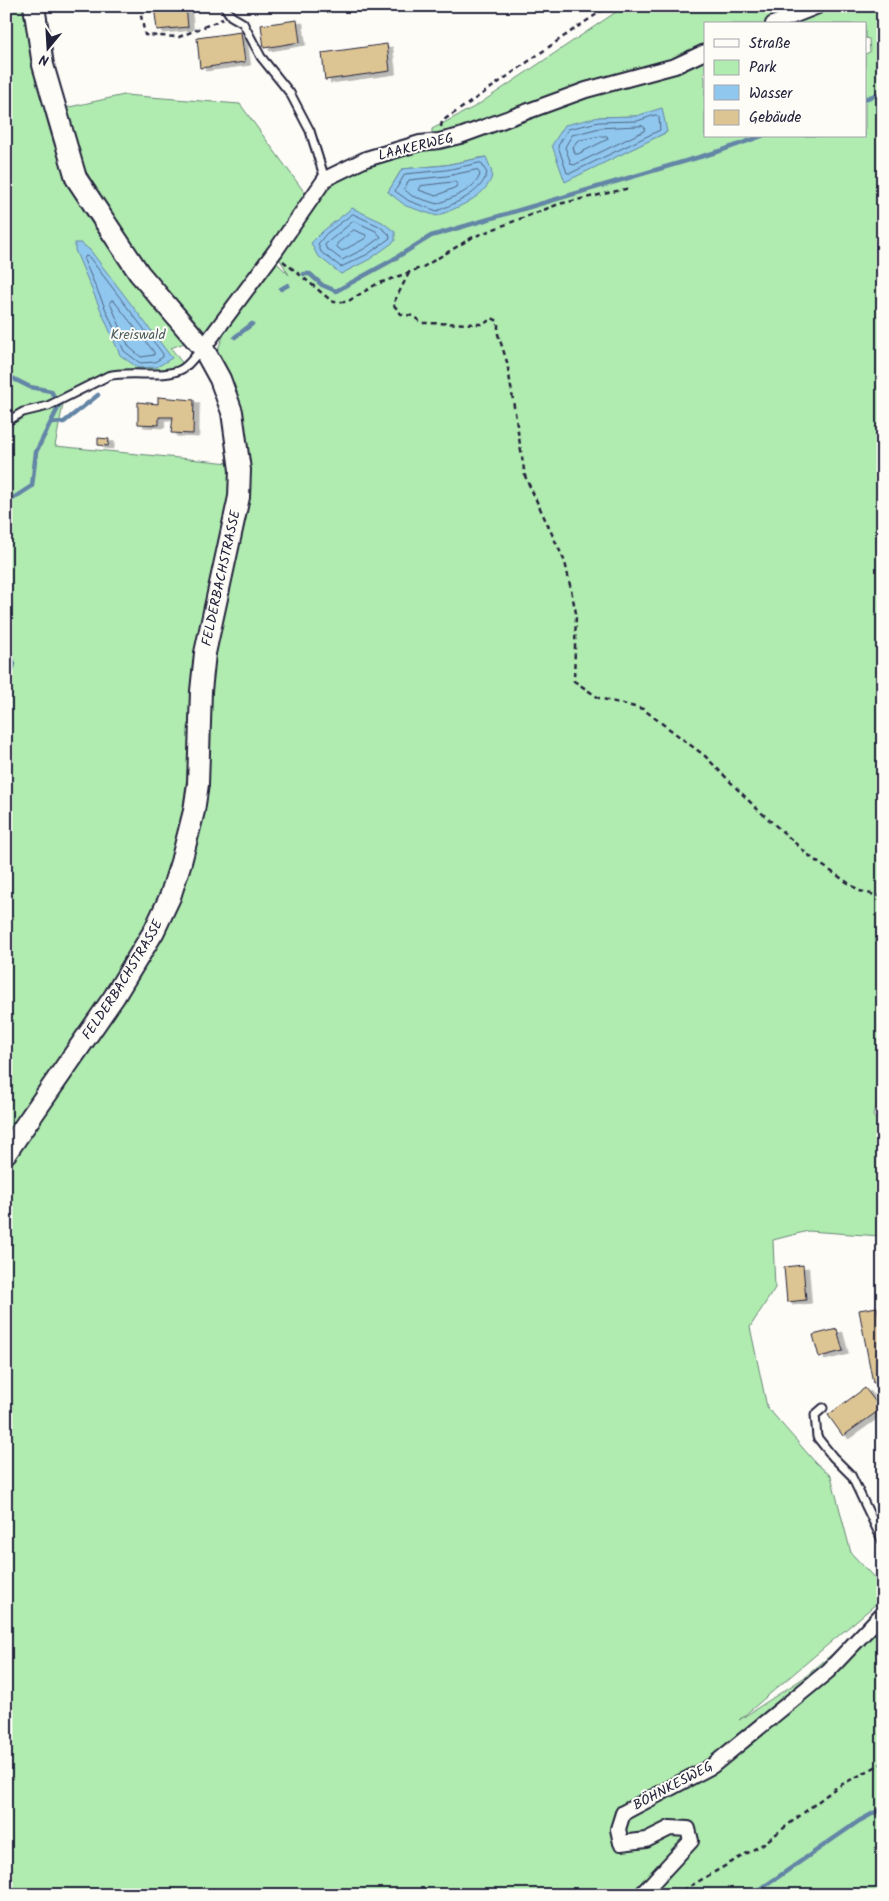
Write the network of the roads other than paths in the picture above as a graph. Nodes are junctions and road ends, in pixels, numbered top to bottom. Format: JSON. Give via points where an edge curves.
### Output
{"nodes":[{"id":1,"x":34,"y":6,"type":"edge"},
{"id":2,"x":224,"y":6,"type":"edge"},
{"id":3,"x":818,"y":6,"type":"edge"},
{"id":4,"x":778,"y":22,"type":"edge"},
{"id":5,"x":704,"y":52,"type":"edge"},
{"id":6,"x":325,"y":179,"type":"junction"},
{"id":7,"x":203,"y":348,"type":"junction"},
{"id":8,"x":6,"y":422,"type":"edge"},
{"id":9,"x":6,"y":1154,"type":"edge"},
{"id":10,"x":823,"y":1408,"type":"dead end"},
{"id":11,"x":883,"y":1542,"type":"edge"},
{"id":12,"x":883,"y":1613,"type":"edge"},
{"id":13,"x":641,"y":1895,"type":"edge"}],
"edges":[{"from":1,"to":7,"type":"street","name":"FELDERBACHSTRASSE","via":[[43,65],[76,178],[139,273]]},
{"from":2,"to":6,"type":"lane","via":[[231,16],[243,23],[260,57],[290,93],[310,131]]},
{"from":3,"to":4,"type":"street"},
{"from":5,"to":6,"type":"street","name":"LAAKERWEG","via":[[675,66],[586,90],[460,136],[420,143],[366,159]]},
{"from":6,"to":7,"type":"street","name":"LAAKERWEG"},
{"from":7,"to":8,"type":"lane","via":[[182,369],[108,376],[48,406],[23,412]]},
{"from":7,"to":9,"type":"street","name":"FELDERBACHSTRASSE","via":[[220,379],[232,412],[240,470],[239,496],[205,653],[198,784],[189,833],[170,897],[154,931],[114,997]]},
{"from":10,"to":11,"type":"lane","via":[[815,1415],[818,1437],[850,1475]]},
{"from":12,"to":13,"type":"street","name":"BÖHNKESWEG","via":[[828,1671],[712,1766],[623,1813],[618,1830],[622,1843],[646,1840],[670,1828],[688,1829],[691,1841]]}]}
